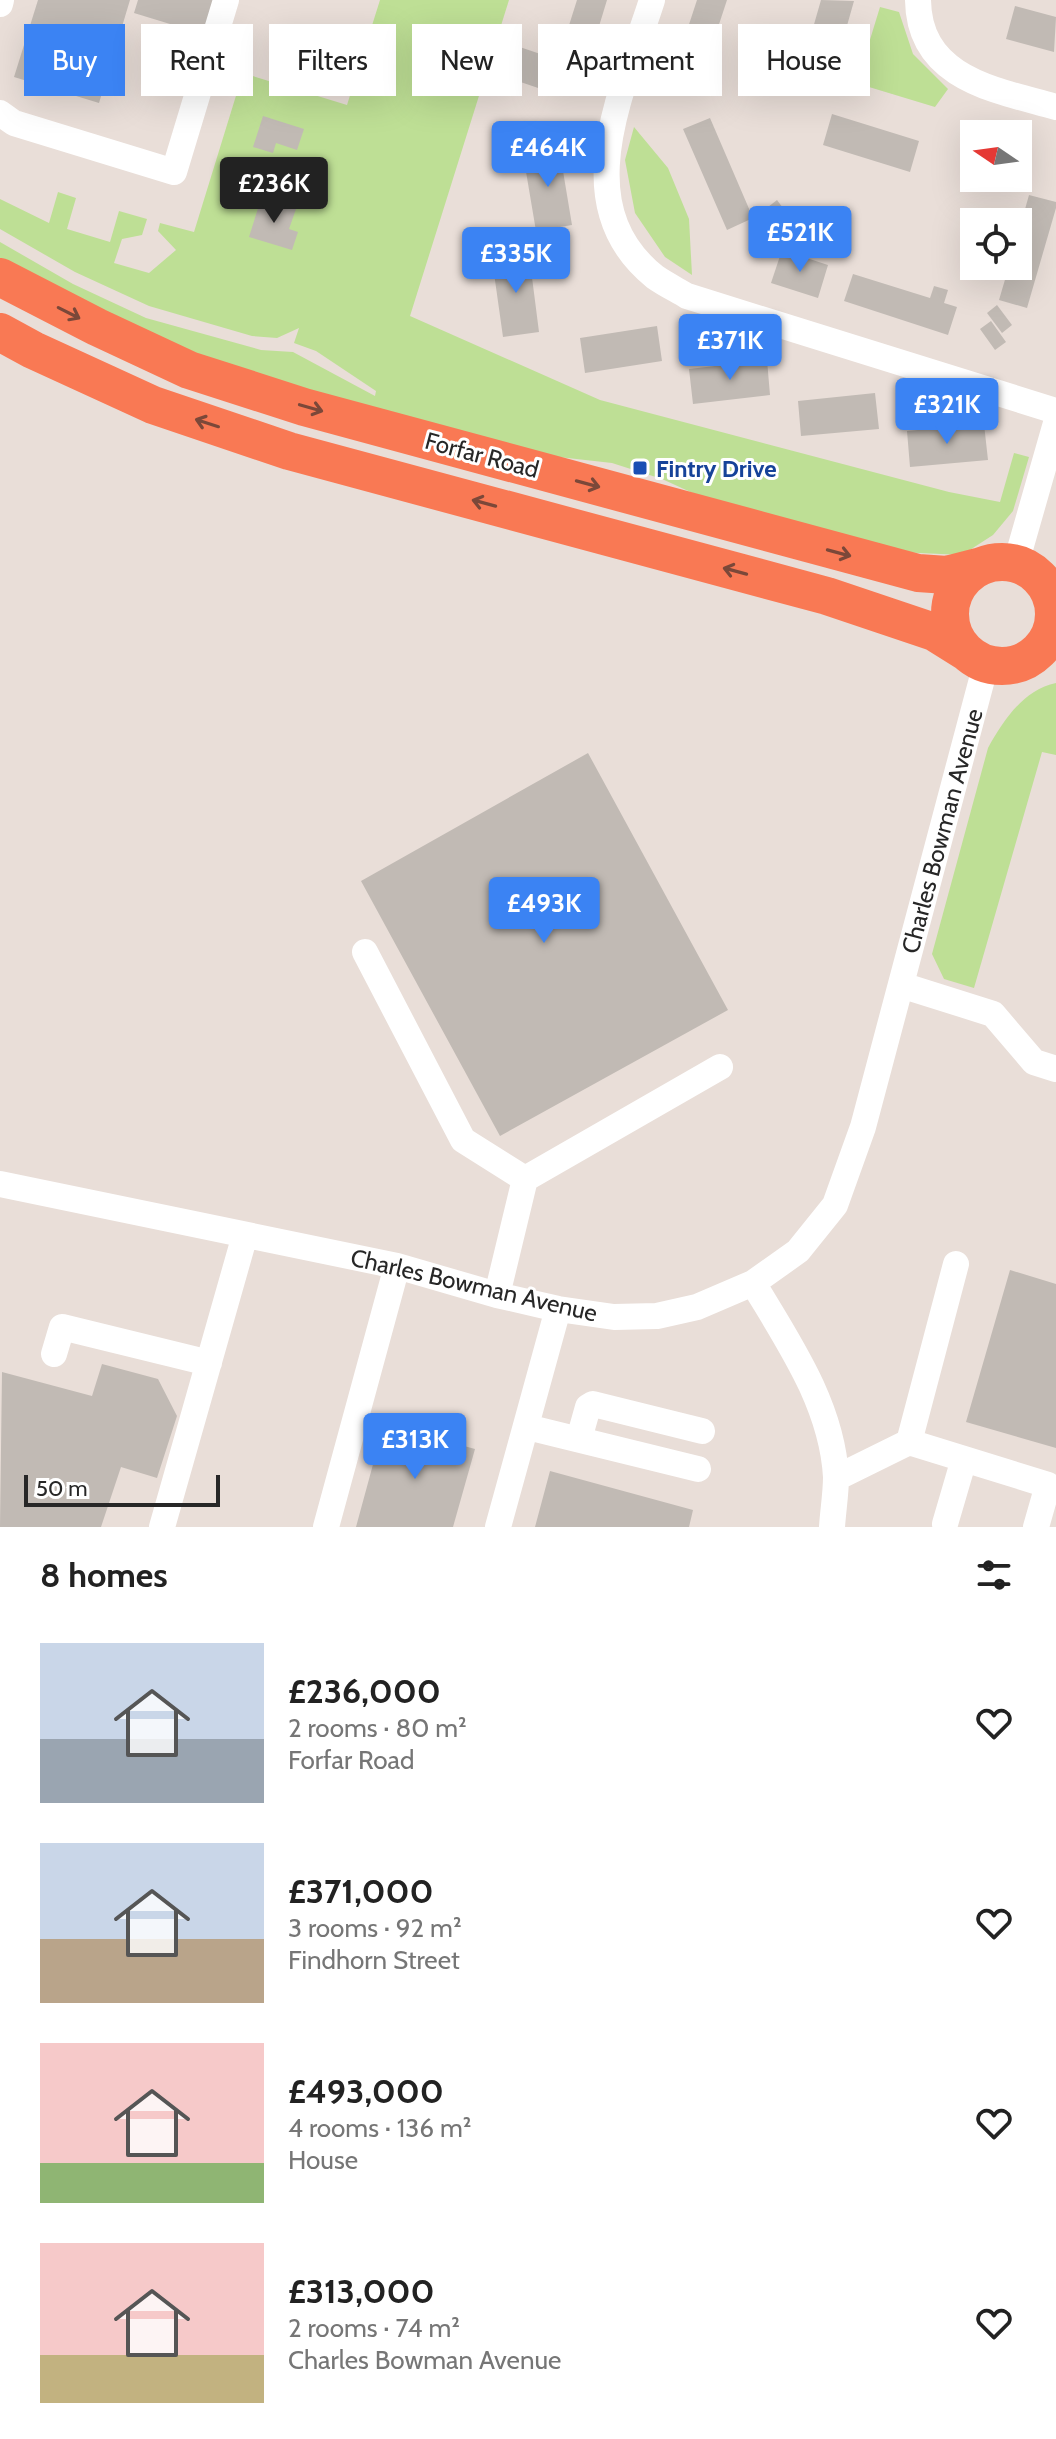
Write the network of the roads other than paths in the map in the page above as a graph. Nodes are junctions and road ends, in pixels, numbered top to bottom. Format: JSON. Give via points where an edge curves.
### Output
{"nodes":[{"id":1,"x":226,"y":0,"type":"edge"},
{"id":2,"x":652,"y":0,"type":"edge"},
{"id":3,"x":918,"y":0,"type":"edge"},
{"id":4,"x":1056,"y":107,"type":"edge"},
{"id":5,"x":0,"y":113,"type":"edge"},
{"id":6,"x":0,"y":277,"type":"edge"},
{"id":7,"x":0,"y":332,"type":"edge"},
{"id":8,"x":1056,"y":411,"type":"edge"},
{"id":9,"x":1056,"y":423,"type":"edge"},
{"id":10,"x":999,"y":565,"type":"junction"},
{"id":11,"x":1054,"y":599,"type":"edge"},
{"id":12,"x":1007,"y":659,"type":"edge"},
{"id":13,"x":365,"y":952,"type":"dead end"},
{"id":14,"x":901,"y":985,"type":"junction"},
{"id":15,"x":720,"y":1067,"type":"dead end"},
{"id":16,"x":1056,"y":1069,"type":"edge"},
{"id":17,"x":525,"y":1179,"type":"junction"},
{"id":18,"x":0,"y":1184,"type":"edge"},
{"id":19,"x":245,"y":1235,"type":"junction"},
{"id":20,"x":956,"y":1264,"type":"dead end"},
{"id":21,"x":397,"y":1266,"type":"junction"},
{"id":22,"x":753,"y":1283,"type":"junction"},
{"id":23,"x":497,"y":1295,"type":"junction"},
{"id":24,"x":558,"y":1309,"type":"junction"},
{"id":25,"x":54,"y":1354,"type":"dead end"},
{"id":26,"x":209,"y":1363,"type":"junction"},
{"id":27,"x":527,"y":1427,"type":"junction"},
{"id":28,"x":702,"y":1431,"type":"dead end"},
{"id":29,"x":579,"y":1439,"type":"junction"},
{"id":30,"x":909,"y":1442,"type":"junction"},
{"id":31,"x":964,"y":1459,"type":"junction"},
{"id":32,"x":698,"y":1469,"type":"dead end"},
{"id":33,"x":836,"y":1478,"type":"junction"},
{"id":34,"x":945,"y":1524,"type":"dead end"},
{"id":35,"x":162,"y":1527,"type":"edge"},
{"id":36,"x":326,"y":1527,"type":"edge"},
{"id":37,"x":498,"y":1527,"type":"edge"},
{"id":38,"x":832,"y":1527,"type":"edge"},
{"id":39,"x":1036,"y":1527,"type":"edge"}],
"edges":[{"from":1,"to":5,"type":"street","via":[[174,172],[14,123]]},
{"from":2,"to":8,"type":"street","via":[[608,139],[604,174],[612,216],[630,251],[655,277],[687,296]]},
{"from":3,"to":4,"type":"street","via":[[922,30],[936,54],[958,75]]},
{"from":6,"to":10,"type":"highway","name":"Forfar Road","one_way":true,"via":[[189,370],[304,407],[918,573],[947,575]]},
{"from":12,"to":7,"type":"highway","name":"Forfar Road","one_way":true,"via":[[827,596],[289,451],[153,405]]},
{"from":9,"to":10,"type":"street"},
{"from":10,"to":11,"type":"highway","via":[[1033,571]]},
{"from":10,"to":12,"type":"highway","via":[[969,573],[952,597],[950,612],[957,640]]},
{"from":11,"to":12,"type":"highway","via":[[1047,641],[1036,654]]},
{"from":12,"to":14,"type":"street","name":"Charles Bowman Avenue"},
{"from":13,"to":17,"type":"street","via":[[463,1140]]},
{"from":14,"to":16,"type":"street","via":[[993,1014],[1034,1062]]},
{"from":14,"to":22,"type":"street","name":"Charles Bowman Avenue","via":[[863,1127],[835,1205],[798,1251]]},
{"from":15,"to":17,"type":"street"},
{"from":17,"to":23,"type":"street"},
{"from":18,"to":19,"type":"street","name":"Charles Bowman Avenue"},
{"from":19,"to":21,"type":"street","name":"Charles Bowman Avenue"},
{"from":19,"to":26,"type":"street"},
{"from":20,"to":30,"type":"street"},
{"from":21,"to":23,"type":"street","name":"Charles Bowman Avenue"},
{"from":21,"to":36,"type":"street"},
{"from":22,"to":24,"type":"street","name":"Charles Bowman Avenue","via":[[697,1307],[657,1316],[614,1317]]},
{"from":22,"to":33,"type":"street","via":[[809,1377]]},
{"from":23,"to":24,"type":"street","name":"Charles Bowman Avenue"},
{"from":24,"to":27,"type":"street"},
{"from":25,"to":26,"type":"street","via":[[62,1327]]},
{"from":26,"to":35,"type":"street"},
{"from":27,"to":29,"type":"street"},
{"from":27,"to":37,"type":"street"},
{"from":28,"to":29,"type":"street","via":[[593,1404]]},
{"from":29,"to":32,"type":"street"},
{"from":30,"to":31,"type":"street"},
{"from":30,"to":33,"type":"street"},
{"from":31,"to":34,"type":"street"},
{"from":31,"to":39,"type":"street","via":[[1048,1485]]},
{"from":33,"to":38,"type":"street"}]}
